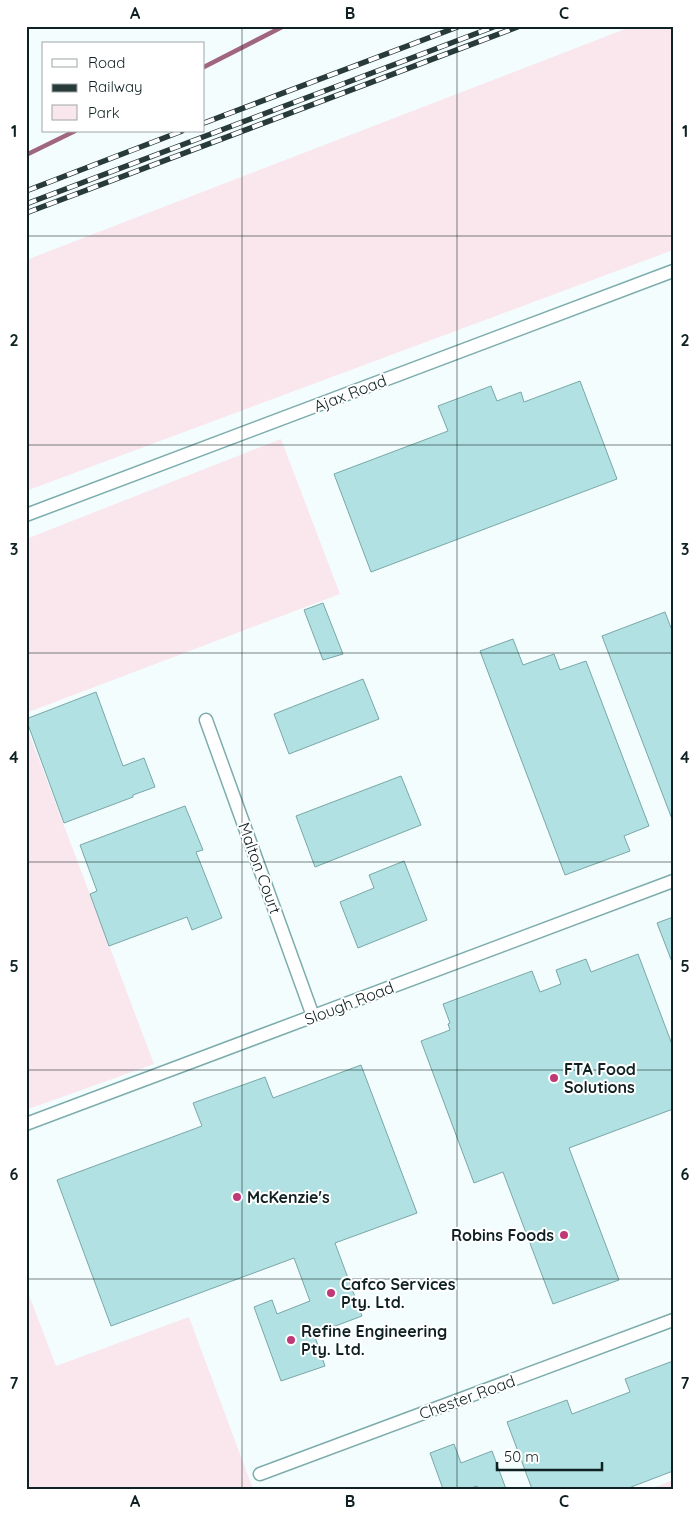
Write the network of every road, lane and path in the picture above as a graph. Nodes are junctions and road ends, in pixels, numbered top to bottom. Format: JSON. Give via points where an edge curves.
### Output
{"nodes":[{"id":1,"x":673,"y":271,"type":"edge"},
{"id":2,"x":26,"y":515,"type":"edge"},
{"id":3,"x":206,"y":720,"type":"dead end"},
{"id":4,"x":673,"y":881,"type":"edge"},
{"id":5,"x":313,"y":1016,"type":"junction"},
{"id":6,"x":26,"y":1124,"type":"edge"},
{"id":7,"x":673,"y":1320,"type":"edge"},
{"id":8,"x":260,"y":1474,"type":"dead end"}],
"edges":[{"from":1,"to":2,"type":"street","name":"Ajax Road"},
{"from":3,"to":5,"type":"street","name":"Malton Court"},
{"from":4,"to":5,"type":"street","name":"Slough Road"},
{"from":5,"to":6,"type":"street","name":"Slough Road"},
{"from":7,"to":8,"type":"street","name":"Chester Road"}]}
